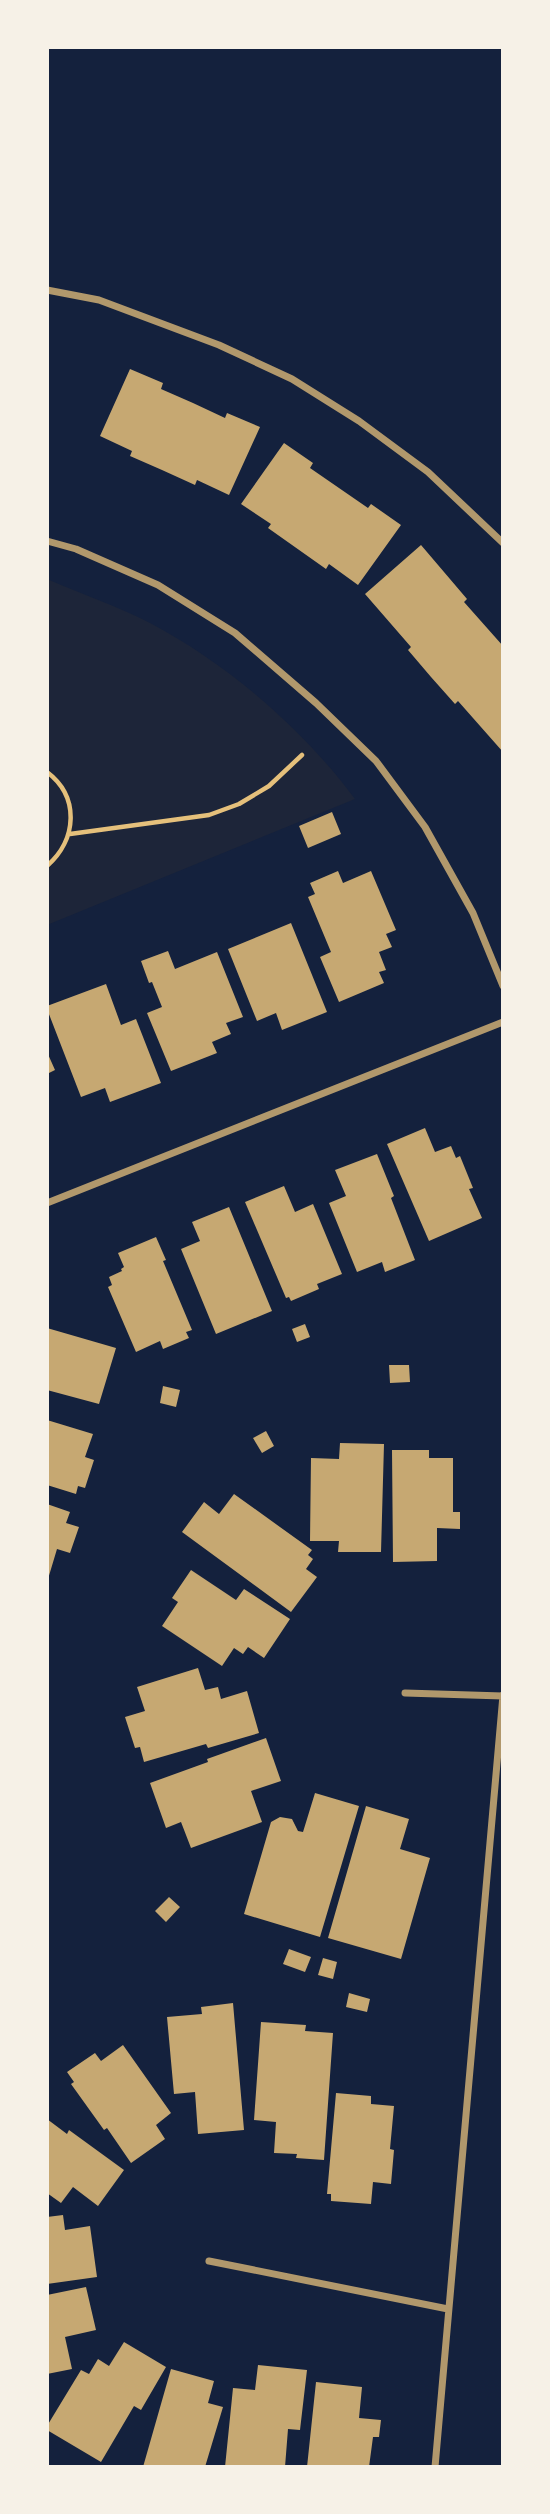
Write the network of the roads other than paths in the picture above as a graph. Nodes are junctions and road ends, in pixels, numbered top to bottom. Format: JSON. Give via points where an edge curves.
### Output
{"nodes":[{"id":1,"x":47,"y":290,"type":"edge"},
{"id":2,"x":47,"y":541,"type":"edge"},
{"id":3,"x":503,"y":543,"type":"edge"},
{"id":4,"x":503,"y":986,"type":"edge"},
{"id":5,"x":503,"y":1022,"type":"edge"},
{"id":6,"x":47,"y":1203,"type":"edge"},
{"id":7,"x":405,"y":1693,"type":"dead end"},
{"id":8,"x":503,"y":1696,"type":"edge"},
{"id":9,"x":209,"y":2261,"type":"dead end"},
{"id":10,"x":448,"y":2309,"type":"junction"},
{"id":11,"x":435,"y":2467,"type":"edge"}],
"edges":[{"from":1,"to":3,"type":"street","via":[[99,300],[219,345],[292,379],[428,472]]},
{"from":2,"to":4,"type":"street","via":[[158,585],[235,633],[376,761],[425,827],[473,913]]},
{"from":5,"to":6,"type":"street"},
{"from":7,"to":8,"type":"street"},
{"from":8,"to":10,"type":"street"},
{"from":9,"to":10,"type":"street"},
{"from":10,"to":11,"type":"street"}]}
